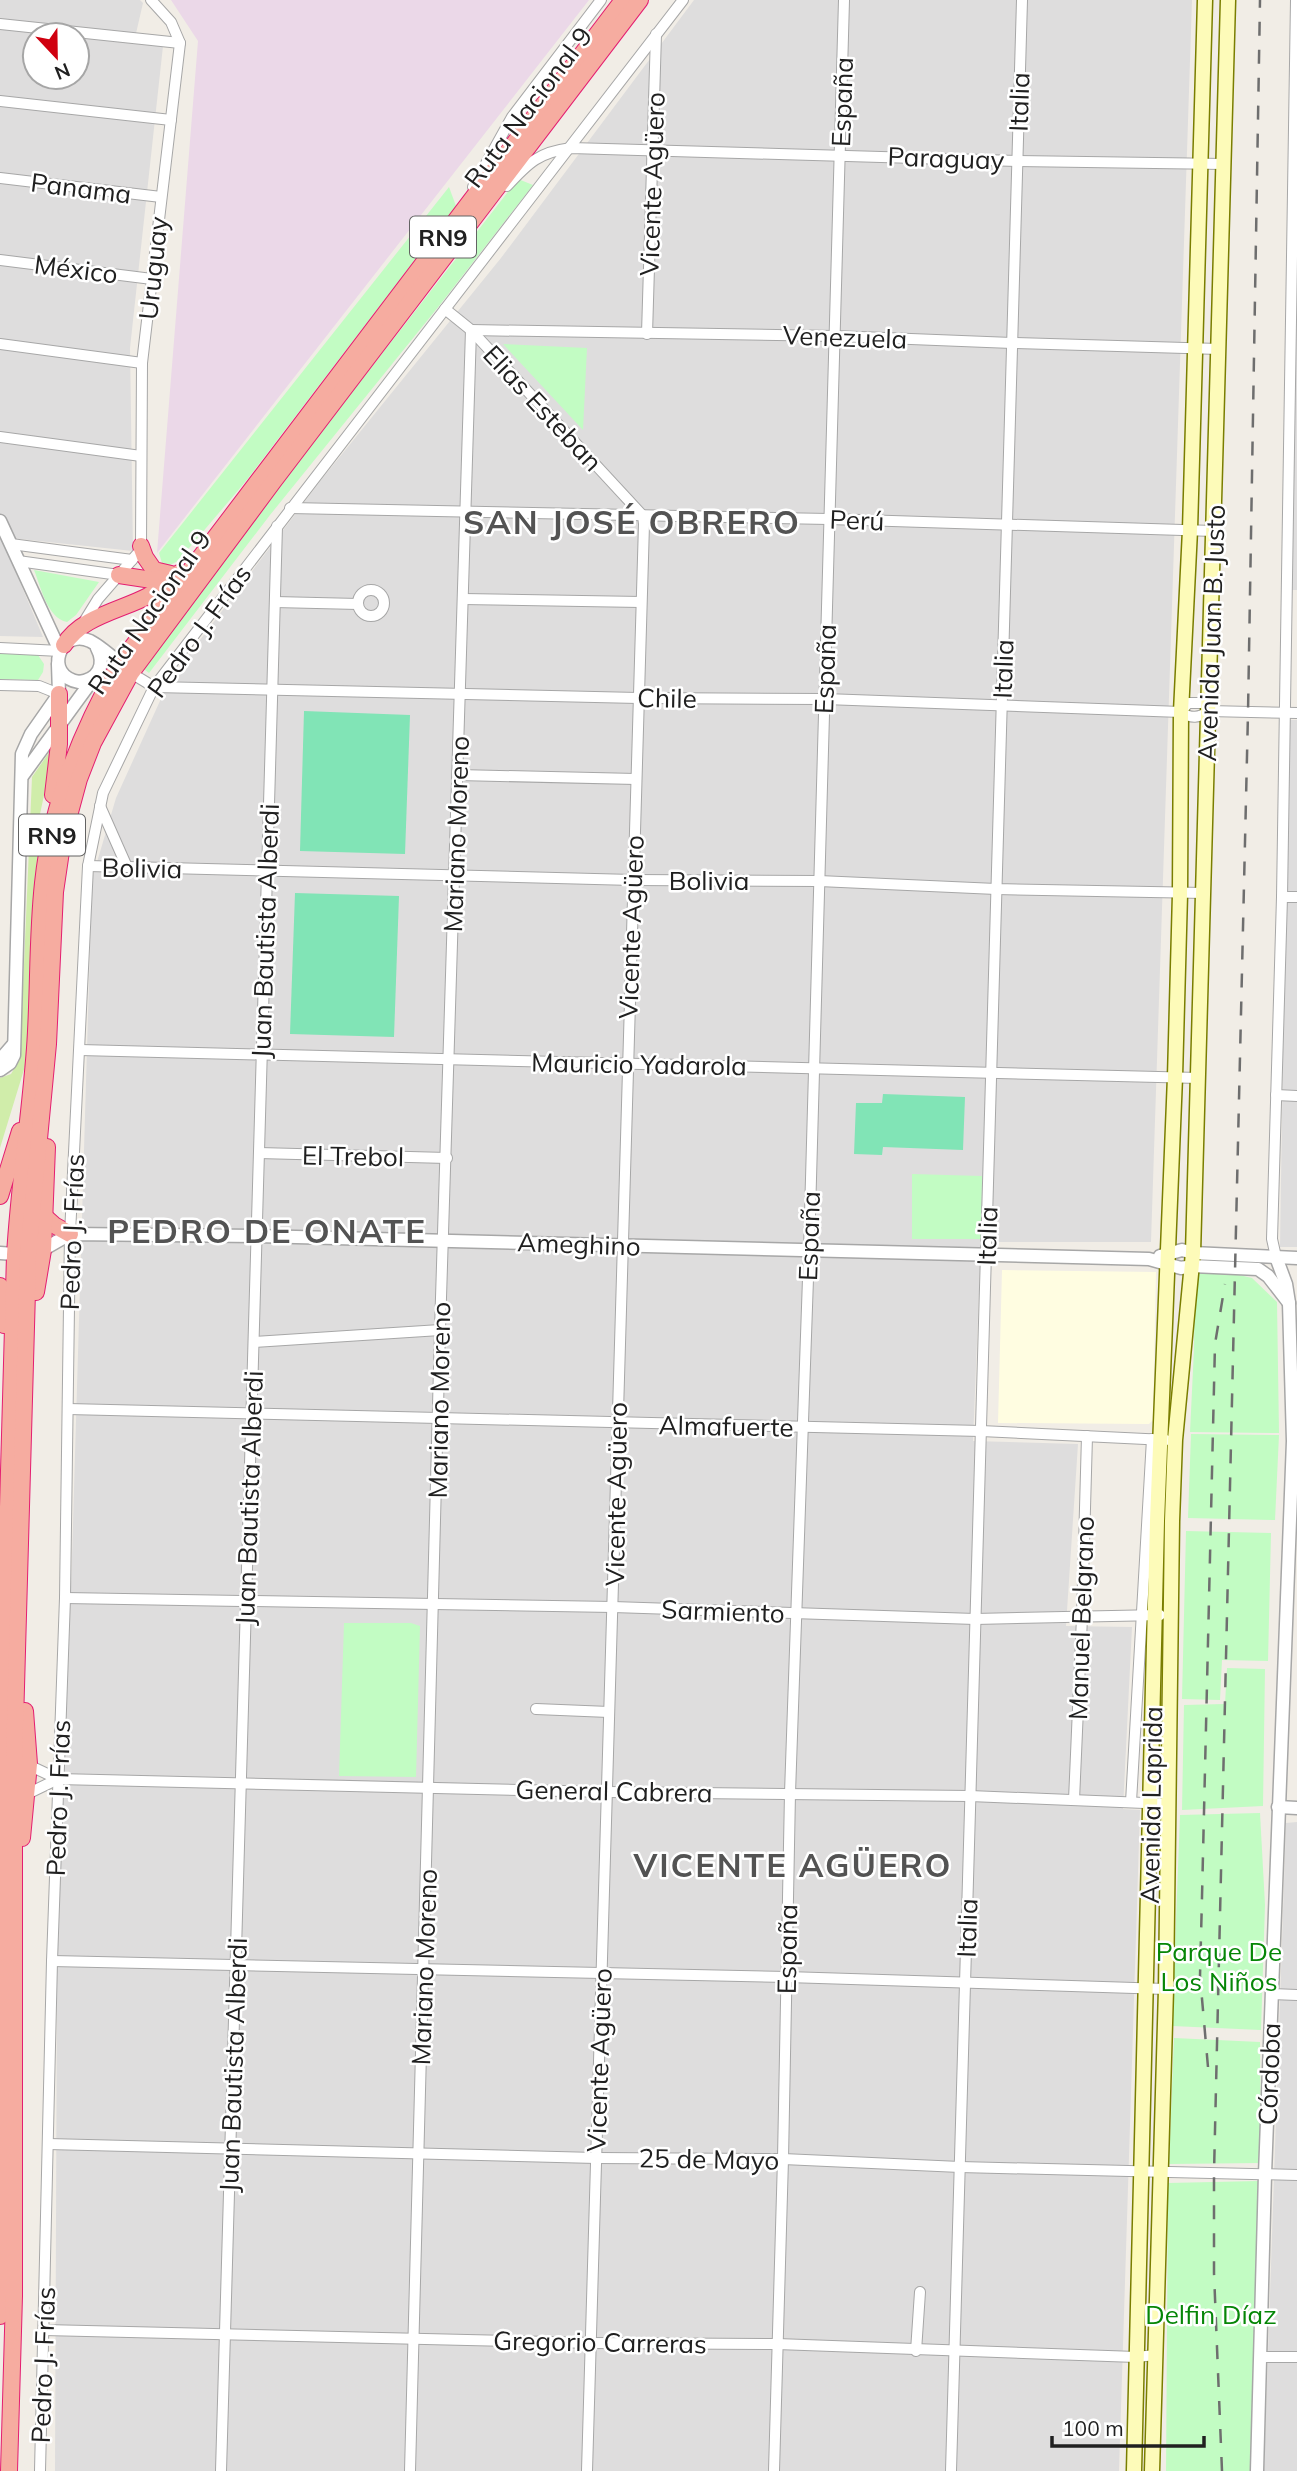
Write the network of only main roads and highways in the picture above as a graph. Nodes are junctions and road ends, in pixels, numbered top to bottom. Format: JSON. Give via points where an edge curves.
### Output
{"nodes":[{"id":1,"x":623,"y":0,"type":"edge"},
{"id":2,"x":640,"y":0,"type":"edge"},
{"id":3,"x":1205,"y":0,"type":"edge"},
{"id":4,"x":1228,"y":0,"type":"edge"},
{"id":5,"x":141,"y":545,"type":"road end"},
{"id":6,"x":208,"y":546,"type":"junction"},
{"id":7,"x":177,"y":574,"type":"junction"},
{"id":8,"x":119,"y":575,"type":"road end"},
{"id":9,"x":68,"y":644,"type":"road end"},
{"id":10,"x":125,"y":668,"type":"junction"},
{"id":11,"x":59,"y":687,"type":"road end"},
{"id":12,"x":48,"y":853,"type":"junction"},
{"id":13,"x":38,"y":1096,"type":"junction"},
{"id":14,"x":0,"y":1196,"type":"edge"},
{"id":15,"x":44,"y":1216,"type":"junction"},
{"id":16,"x":70,"y":1234,"type":"road end"},
{"id":17,"x":21,"y":1253,"type":"edge"},
{"id":18,"x":1168,"y":1259,"type":"joint"},
{"id":19,"x":1193,"y":1260,"type":"joint"},
{"id":20,"x":0,"y":1286,"type":"edge"},
{"id":21,"x":13,"y":1377,"type":"junction"},
{"id":22,"x":1163,"y":1439,"type":"junction"},
{"id":23,"x":1156,"y":1615,"type":"junction"},
{"id":24,"x":11,"y":1658,"type":"junction"},
{"id":25,"x":0,"y":1684,"type":"edge"},
{"id":26,"x":11,"y":1760,"type":"edge"},
{"id":27,"x":14,"y":1889,"type":"junction"},
{"id":28,"x":1,"y":1906,"type":"edge"},
{"id":29,"x":1,"y":2022,"type":"edge"},
{"id":30,"x":0,"y":2316,"type":"edge"},
{"id":31,"x":9,"y":2471,"type":"edge"},
{"id":32,"x":1134,"y":2471,"type":"edge"},
{"id":33,"x":1153,"y":2471,"type":"edge"}],
"edges":[{"from":1,"to":6,"type":"highway","name":"Ruta Nacional 9","number":"RN9"},
{"from":2,"to":10,"type":"highway","name":"Ruta Nacional 9","number":"RN9","via":[[241,524]]},
{"from":3,"to":18,"type":"main road","name":"Avenida Juan B. Justo"},
{"from":4,"to":19,"type":"main road","name":"Avenida Juan B. Justo"},
{"from":5,"to":7,"type":"highway","via":[[157,573]]},
{"from":6,"to":7,"type":"highway"},
{"from":6,"to":10,"type":"highway","name":"Ruta Nacional 9","number":"RN9"},
{"from":7,"to":8,"type":"highway","via":[[152,580]]},
{"from":7,"to":9,"type":"highway"},
{"from":10,"to":12,"type":"highway","name":"Ruta Nacional 9","number":"RN9","via":[[81,737]]},
{"from":10,"to":13,"type":"highway","name":"Ruta Nacional 9","number":"RN9","via":[[85,761],[57,869],[48,1044]]},
{"from":11,"to":12,"type":"highway"},
{"from":12,"to":13,"type":"highway","name":"Ruta Nacional 9","number":"RN9","via":[[40,912]]},
{"from":13,"to":14,"type":"highway","number":"RN9"},
{"from":13,"to":15,"type":"highway","number":"RN9","via":[[47,1126]]},
{"from":13,"to":17,"type":"highway","name":"Ruta Nacional 9","number":"RN9","via":[[18,1207]]},
{"from":15,"to":16,"type":"highway"},
{"from":15,"to":17,"type":"highway","number":"RN9"},
{"from":17,"to":21,"type":"highway","name":"Ruta Nacional 9","number":"RN9"},
{"from":17,"to":24,"type":"highway","name":"Ruta Nacional 9","number":"RN9","via":[[27,1346]]},
{"from":18,"to":22,"type":"main road","name":"Avenida Laprida"},
{"from":19,"to":22,"type":"main road","name":"Avenida Laprida"},
{"from":20,"to":21,"type":"highway","number":"RN9"},
{"from":21,"to":24,"type":"highway","name":"Ruta Nacional 9","number":"RN9"},
{"from":22,"to":23,"type":"main road","name":"Avenida Laprida"},
{"from":23,"to":32,"type":"main road","name":"Avenida Laprida"},
{"from":23,"to":33,"type":"main road","name":"Avenida Laprida","via":[[1169,1804]]},
{"from":24,"to":25,"type":"highway"},
{"from":24,"to":26,"type":"highway","name":"Ruta Nacional 9","number":"RN9"},
{"from":24,"to":26,"type":"highway","via":[[23,1688]]},
{"from":26,"to":27,"type":"highway","name":"Ruta Nacional 9","number":"RN9"},
{"from":26,"to":27,"type":"highway","via":[[27,1794]]},
{"from":26,"to":28,"type":"highway","name":"Ruta Nacional 9","number":"RN9"},
{"from":27,"to":31,"type":"highway","name":"Ruta Nacional 9","number":"RN9"},
{"from":28,"to":29,"type":"highway","name":"Ruta Nacional 9","number":"RN9"},
{"from":29,"to":30,"type":"highway","name":"Ruta Nacional 9","number":"RN9"}]}
